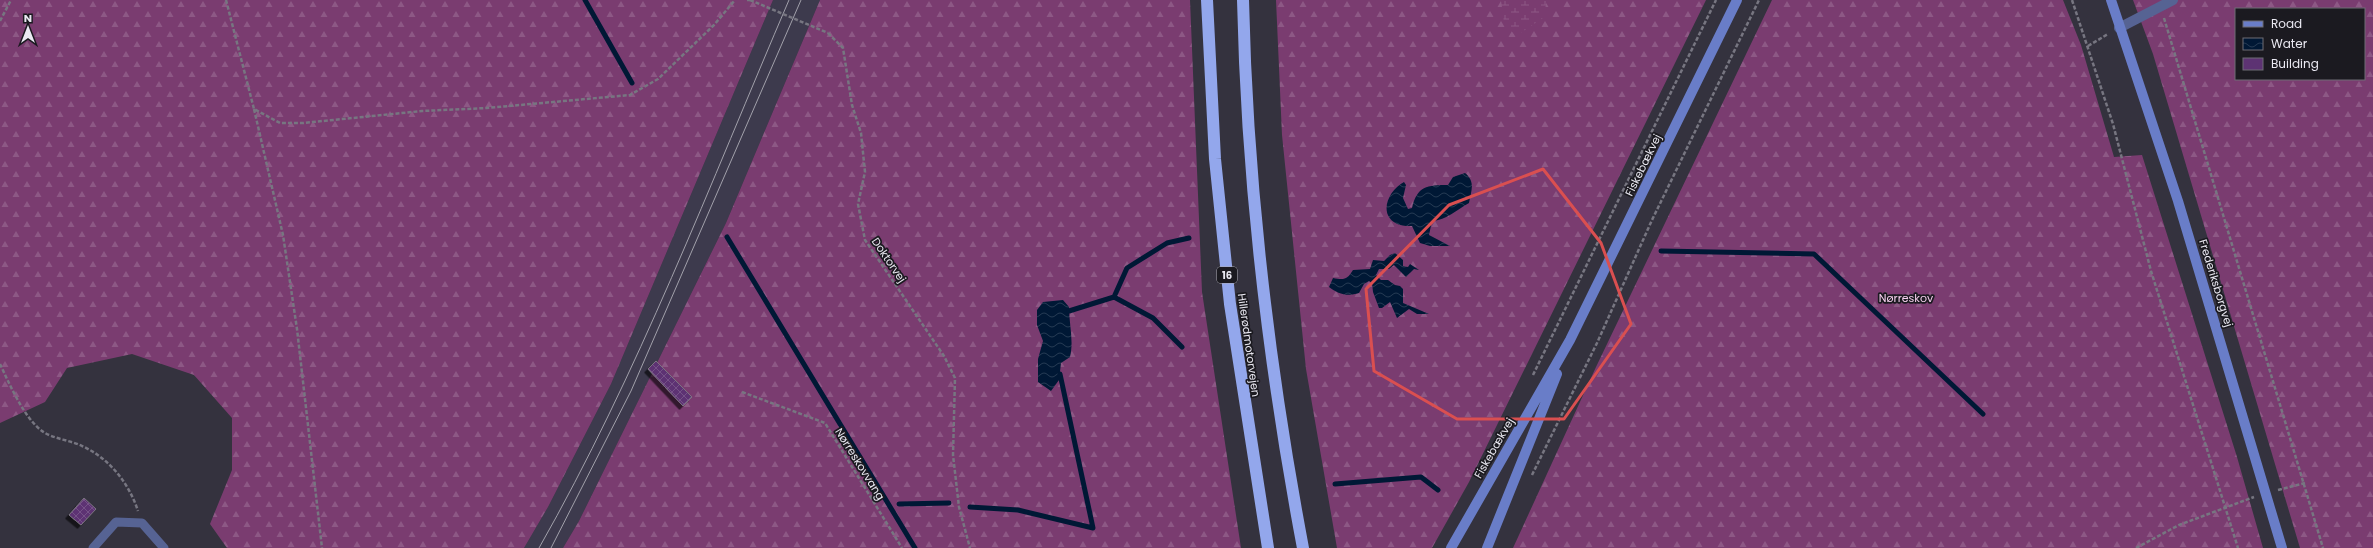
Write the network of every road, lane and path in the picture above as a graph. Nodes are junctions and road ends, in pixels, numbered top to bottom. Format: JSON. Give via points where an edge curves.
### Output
{"nodes":[{"id":1,"x":11,"y":0,"type":"edge"},
{"id":2,"x":226,"y":0,"type":"edge"},
{"id":3,"x":735,"y":0,"type":"edge"},
{"id":4,"x":749,"y":0,"type":"edge"},
{"id":5,"x":1207,"y":0,"type":"edge"},
{"id":6,"x":1243,"y":0,"type":"edge"},
{"id":7,"x":1716,"y":0,"type":"edge"},
{"id":8,"x":1737,"y":0,"type":"edge"},
{"id":9,"x":1760,"y":0,"type":"edge"},
{"id":10,"x":2072,"y":0,"type":"edge"},
{"id":11,"x":2105,"y":0,"type":"edge"},
{"id":12,"x":2111,"y":0,"type":"edge"},
{"id":13,"x":2173,"y":0,"type":"edge"},
{"id":14,"x":2161,"y":6,"type":"junction"},
{"id":15,"x":0,"y":21,"type":"edge"},
{"id":16,"x":2119,"y":28,"type":"junction"},
{"id":17,"x":2088,"y":46,"type":"junction"},
{"id":18,"x":254,"y":109,"type":"junction"},
{"id":19,"x":1570,"y":340,"type":"junction"},
{"id":20,"x":0,"y":364,"type":"edge"},
{"id":21,"x":1531,"y":379,"type":"dead end"},
{"id":22,"x":742,"y":392,"type":"dead end"},
{"id":23,"x":1531,"y":478,"type":"dead end"},
{"id":24,"x":2305,"y":483,"type":"junction"},
{"id":25,"x":2266,"y":493,"type":"junction"},
{"id":26,"x":2226,"y":507,"type":"junction"},
{"id":27,"x":142,"y":523,"type":"junction"},
{"id":28,"x":93,"y":548,"type":"edge"},
{"id":29,"x":164,"y":548,"type":"edge"},
{"id":30,"x":322,"y":548,"type":"edge"},
{"id":31,"x":902,"y":548,"type":"edge"},
{"id":32,"x":970,"y":548,"type":"edge"},
{"id":33,"x":1268,"y":548,"type":"edge"},
{"id":34,"x":1303,"y":548,"type":"edge"},
{"id":35,"x":1451,"y":548,"type":"edge"},
{"id":36,"x":1487,"y":548,"type":"edge"},
{"id":37,"x":2136,"y":548,"type":"edge"},
{"id":38,"x":2238,"y":548,"type":"edge"},
{"id":39,"x":2282,"y":548,"type":"edge"},
{"id":40,"x":2323,"y":548,"type":"edge"}],
"edges":[{"from":1,"to":15,"type":"path"},
{"from":2,"to":18,"type":"path"},
{"from":3,"to":18,"type":"path","via":[[714,25],[658,79],[630,95],[303,123],[280,123]]},
{"from":4,"to":32,"type":"path","name":"Doktorvej","bridge":true,"via":[[828,33],[843,48],[852,105],[861,132],[865,172],[858,204],[865,240],[944,356],[955,378],[953,455],[959,507]]},
{"from":5,"to":33,"type":"highway","name":"Hillerødmotorvejen","number":"16","via":[[1215,159],[1230,304]]},
{"from":6,"to":34,"type":"highway","name":"Hillerødmotorvejen","via":[[1251,159],[1264,298]]},
{"from":7,"to":21,"type":"path"},
{"from":8,"to":19,"type":"street","name":"Fiskebækvej"},
{"from":9,"to":23,"type":"path","via":[[1652,220],[1597,343]]},
{"from":10,"to":17,"type":"path"},
{"from":11,"to":16,"type":"street","name":"Frederiksborgvej"},
{"from":12,"to":16,"type":"street","name":"Frederiksborgvej"},
{"from":13,"to":14,"type":"street"},
{"from":14,"to":16,"type":"street"},
{"from":14,"to":24,"type":"path"},
{"from":16,"to":17,"type":"path"},
{"from":16,"to":25,"type":"street","name":"Frederiksborgvej","via":[[2178,201]]},
{"from":17,"to":26,"type":"path","via":[[2122,157],[2151,271]]},
{"from":18,"to":30,"type":"path","via":[[283,235],[298,336]]},
{"from":19,"to":35,"type":"street","name":"Fiskebækvej"},
{"from":19,"to":36,"type":"street","name":"Fiskebækvej"},
{"from":20,"to":27,"type":"path","via":[[17,400],[42,431],[82,446],[108,462],[133,495]]},
{"from":22,"to":31,"type":"path","name":"Nørreskovvang","via":[[825,423]]},
{"from":24,"to":25,"type":"path"},
{"from":24,"to":40,"type":"path"},
{"from":25,"to":26,"type":"path"},
{"from":25,"to":39,"type":"street","name":"Frederiksborgvej"},
{"from":26,"to":37,"type":"path","via":[[2179,525]]},
{"from":26,"to":38,"type":"path"},
{"from":27,"to":28,"type":"lane","via":[[116,522]]},
{"from":27,"to":29,"type":"lane"}]}
